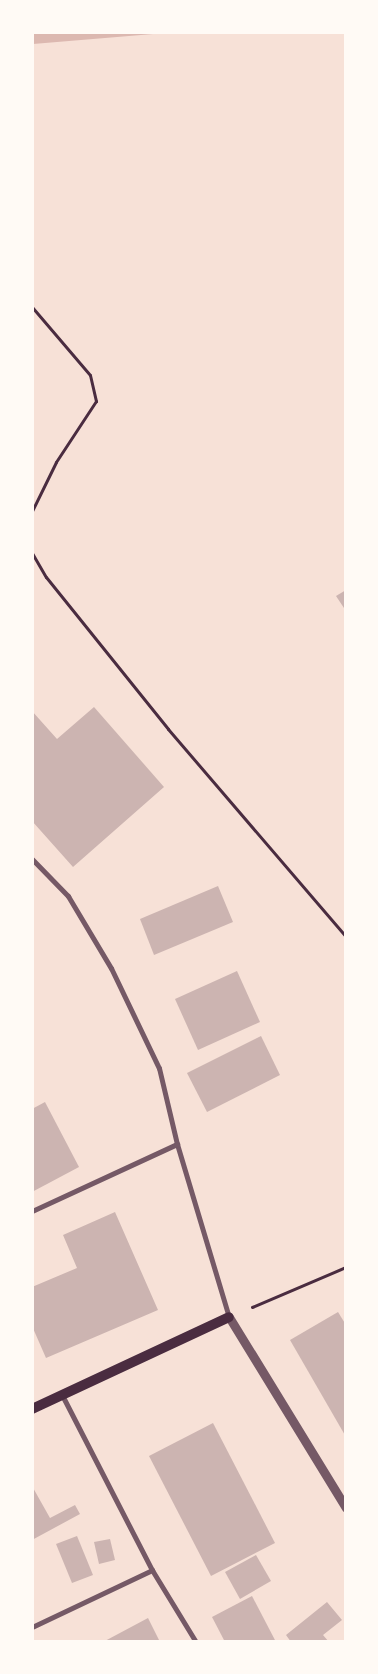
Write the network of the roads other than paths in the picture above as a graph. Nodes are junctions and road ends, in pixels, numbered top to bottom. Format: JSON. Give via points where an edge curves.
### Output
{"nodes":[{"id":1,"x":32,"y":859,"type":"edge"},
{"id":2,"x":177,"y":1144,"type":"junction"},
{"id":3,"x":32,"y":1211,"type":"edge"},
{"id":4,"x":229,"y":1317,"type":"junction"},
{"id":5,"x":62,"y":1395,"type":"junction"},
{"id":6,"x":32,"y":1409,"type":"edge"},
{"id":7,"x":346,"y":1508,"type":"edge"},
{"id":8,"x":152,"y":1570,"type":"junction"},
{"id":9,"x":32,"y":1627,"type":"edge"},
{"id":10,"x":196,"y":1642,"type":"edge"}],
"edges":[{"from":1,"to":2,"type":"street","via":[[68,896],[111,968],[159,1068]]},
{"from":2,"to":3,"type":"street"},
{"from":2,"to":4,"type":"street"},
{"from":4,"to":5,"type":"main road"},
{"from":4,"to":7,"type":"street"},
{"from":5,"to":6,"type":"main road"},
{"from":5,"to":8,"type":"street"},
{"from":8,"to":9,"type":"street"},
{"from":8,"to":10,"type":"street"}]}
